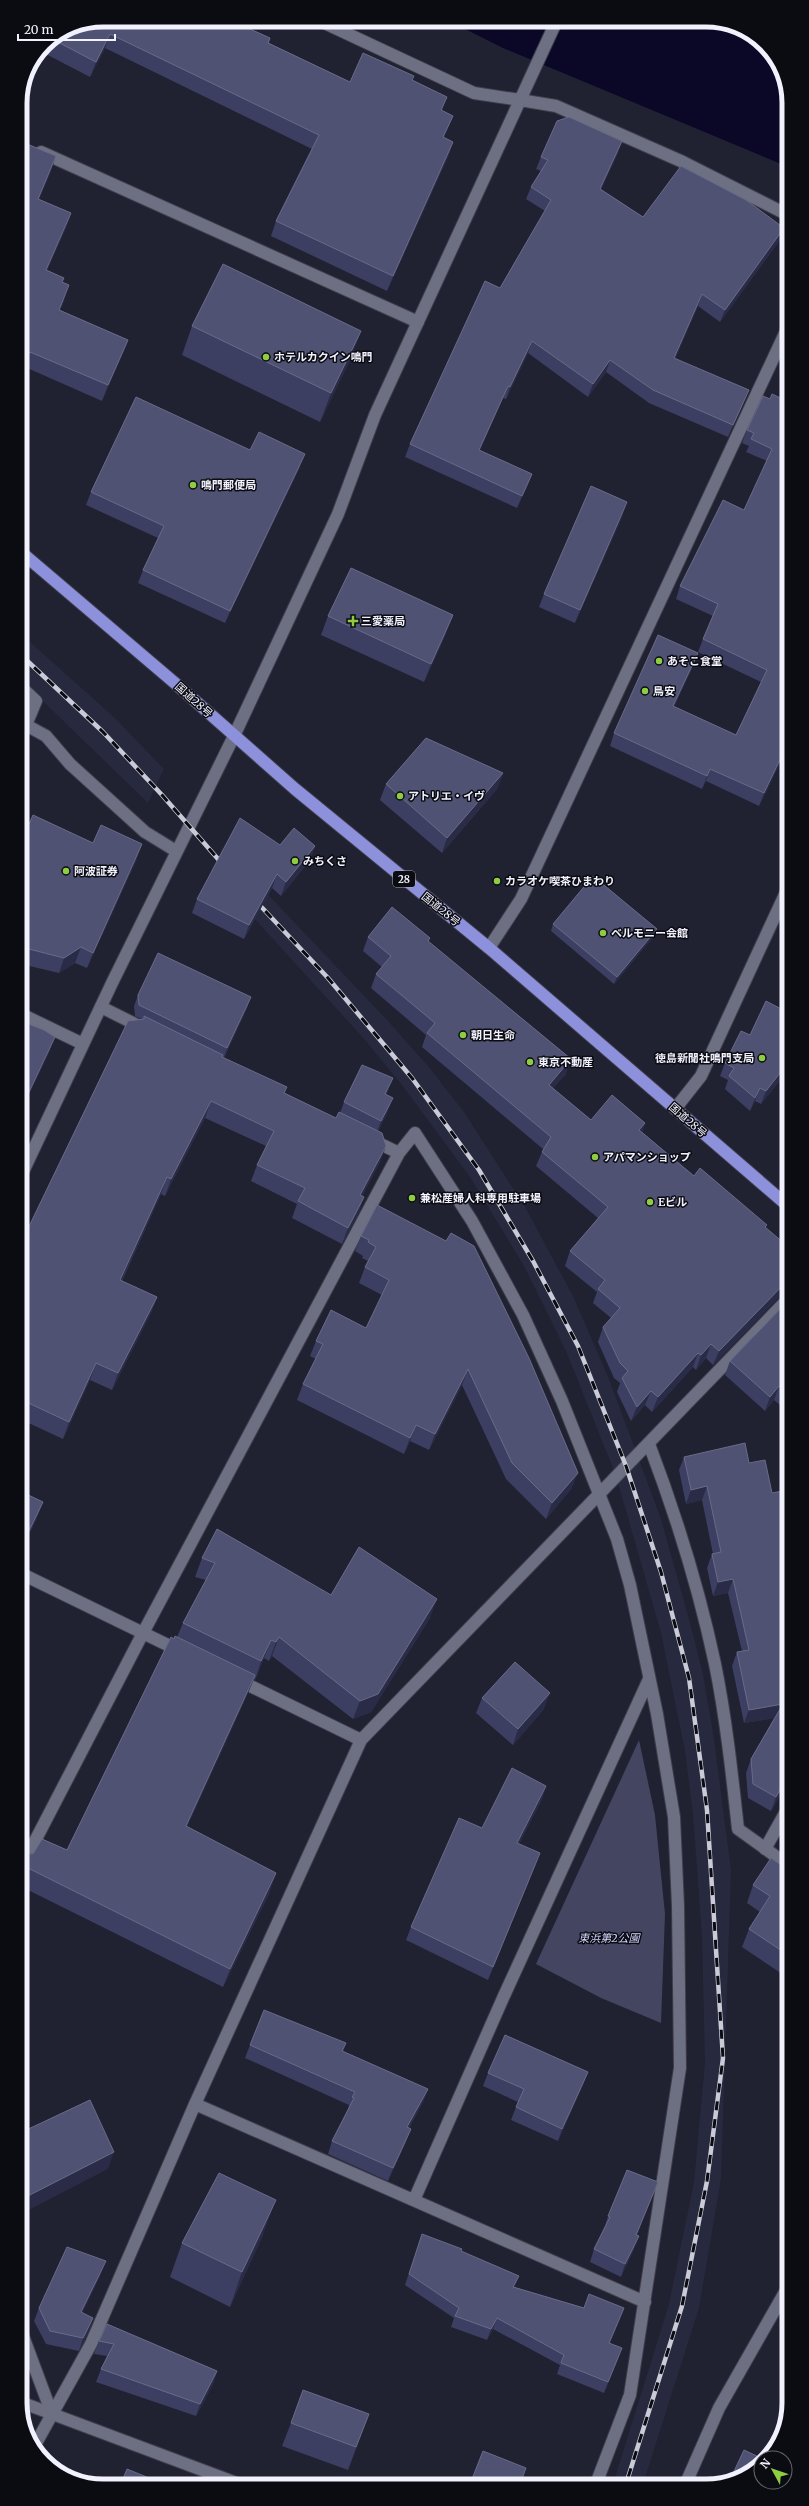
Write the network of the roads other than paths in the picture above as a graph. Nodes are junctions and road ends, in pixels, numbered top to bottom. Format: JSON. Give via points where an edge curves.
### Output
{"nodes":[{"id":1,"x":333,"y":27,"type":"edge"},
{"id":2,"x":554,"y":27,"type":"edge"},
{"id":3,"x":520,"y":100,"type":"junction"},
{"id":4,"x":27,"y":146,"type":"edge"},
{"id":5,"x":782,"y":212,"type":"edge"},
{"id":6,"x":418,"y":322,"type":"junction"},
{"id":7,"x":782,"y":338,"type":"edge"},
{"id":8,"x":27,"y":557,"type":"edge"},
{"id":9,"x":27,"y":693,"type":"edge"},
{"id":10,"x":27,"y":723,"type":"edge"},
{"id":11,"x":27,"y":726,"type":"edge"},
{"id":12,"x":234,"y":736,"type":"junction"},
{"id":13,"x":176,"y":851,"type":"junction"},
{"id":14,"x":782,"y":901,"type":"edge"},
{"id":15,"x":489,"y":948,"type":"junction"},
{"id":16,"x":101,"y":1007,"type":"junction"},
{"id":17,"x":27,"y":1017,"type":"edge"},
{"id":18,"x":156,"y":1034,"type":"edge"},
{"id":19,"x":83,"y":1044,"type":"junction"},
{"id":20,"x":675,"y":1109,"type":"junction"},
{"id":21,"x":363,"y":1136,"type":"edge"},
{"id":22,"x":399,"y":1153,"type":"junction"},
{"id":23,"x":27,"y":1163,"type":"edge"},
{"id":24,"x":782,"y":1201,"type":"edge"},
{"id":25,"x":782,"y":1305,"type":"edge"},
{"id":26,"x":649,"y":1444,"type":"junction"},
{"id":27,"x":599,"y":1492,"type":"junction"},
{"id":28,"x":27,"y":1576,"type":"edge"},
{"id":29,"x":143,"y":1633,"type":"junction"},
{"id":30,"x":192,"y":1657,"type":"edge"},
{"id":31,"x":227,"y":1674,"type":"edge"},
{"id":32,"x":649,"y":1679,"type":"junction"},
{"id":33,"x":361,"y":1740,"type":"junction"},
{"id":34,"x":782,"y":1819,"type":"edge"},
{"id":35,"x":766,"y":1849,"type":"junction"},
{"id":36,"x":27,"y":1856,"type":"edge"},
{"id":37,"x":782,"y":1861,"type":"edge"},
{"id":38,"x":195,"y":2104,"type":"junction"},
{"id":39,"x":414,"y":2200,"type":"junction"},
{"id":40,"x":782,"y":2297,"type":"edge"},
{"id":41,"x":645,"y":2302,"type":"junction"},
{"id":42,"x":27,"y":2347,"type":"edge"},
{"id":43,"x":27,"y":2405,"type":"edge"},
{"id":44,"x":52,"y":2414,"type":"junction"},
{"id":45,"x":37,"y":2441,"type":"edge"},
{"id":46,"x":226,"y":2479,"type":"edge"},
{"id":47,"x":598,"y":2479,"type":"edge"},
{"id":48,"x":688,"y":2479,"type":"edge"}],
"edges":[{"from":1,"to":3,"type":"street","via":[[474,93]]},
{"from":2,"to":3,"type":"street"},
{"from":3,"to":5,"type":"street","via":[[556,106],[684,162]]},
{"from":3,"to":6,"type":"street"},
{"from":4,"to":6,"type":"street"},
{"from":6,"to":12,"type":"street","via":[[376,415],[338,514]]},
{"from":7,"to":15,"type":"street","via":[[521,899]]},
{"from":8,"to":12,"type":"highway","name":"国道28号","number":"28"},
{"from":9,"to":10,"type":"street","via":[[36,701]]},
{"from":11,"to":13,"type":"street","via":[[46,736],[70,764],[145,832]]},
{"from":12,"to":13,"type":"street"},
{"from":12,"to":15,"type":"highway","name":"国道28号","number":"28"},
{"from":13,"to":16,"type":"street"},
{"from":14,"to":20,"type":"street","via":[[701,1076]]},
{"from":15,"to":20,"type":"highway","name":"国道28号","number":"28"},
{"from":16,"to":18,"type":"street"},
{"from":16,"to":19,"type":"street"},
{"from":17,"to":19,"type":"street"},
{"from":19,"to":23,"type":"street"},
{"from":20,"to":24,"type":"highway","name":"国道28号","number":"28"},
{"from":21,"to":22,"type":"street"},
{"from":22,"to":27,"type":"street","via":[[415,1133],[472,1221],[543,1357]]},
{"from":22,"to":29,"type":"street"},
{"from":25,"to":26,"type":"street"},
{"from":26,"to":27,"type":"street"},
{"from":26,"to":35,"type":"street","via":[[676,1516],[715,1664],[738,1829]]},
{"from":27,"to":32,"type":"street","via":[[617,1539],[630,1585]]},
{"from":27,"to":33,"type":"street","via":[[516,1582]]},
{"from":28,"to":29,"type":"street"},
{"from":29,"to":30,"type":"street"},
{"from":29,"to":36,"type":"street"},
{"from":31,"to":33,"type":"street"},
{"from":32,"to":39,"type":"street"},
{"from":32,"to":41,"type":"street","via":[[674,1816],[680,2068]]},
{"from":33,"to":38,"type":"street"},
{"from":34,"to":35,"type":"street"},
{"from":35,"to":37,"type":"street"},
{"from":38,"to":39,"type":"street"},
{"from":38,"to":44,"type":"street","via":[[91,2344]]},
{"from":39,"to":41,"type":"street"},
{"from":40,"to":48,"type":"street","via":[[719,2408]]},
{"from":41,"to":47,"type":"street","via":[[630,2395]]},
{"from":42,"to":44,"type":"street"},
{"from":43,"to":44,"type":"street"},
{"from":44,"to":45,"type":"street"},
{"from":44,"to":46,"type":"street"}]}
